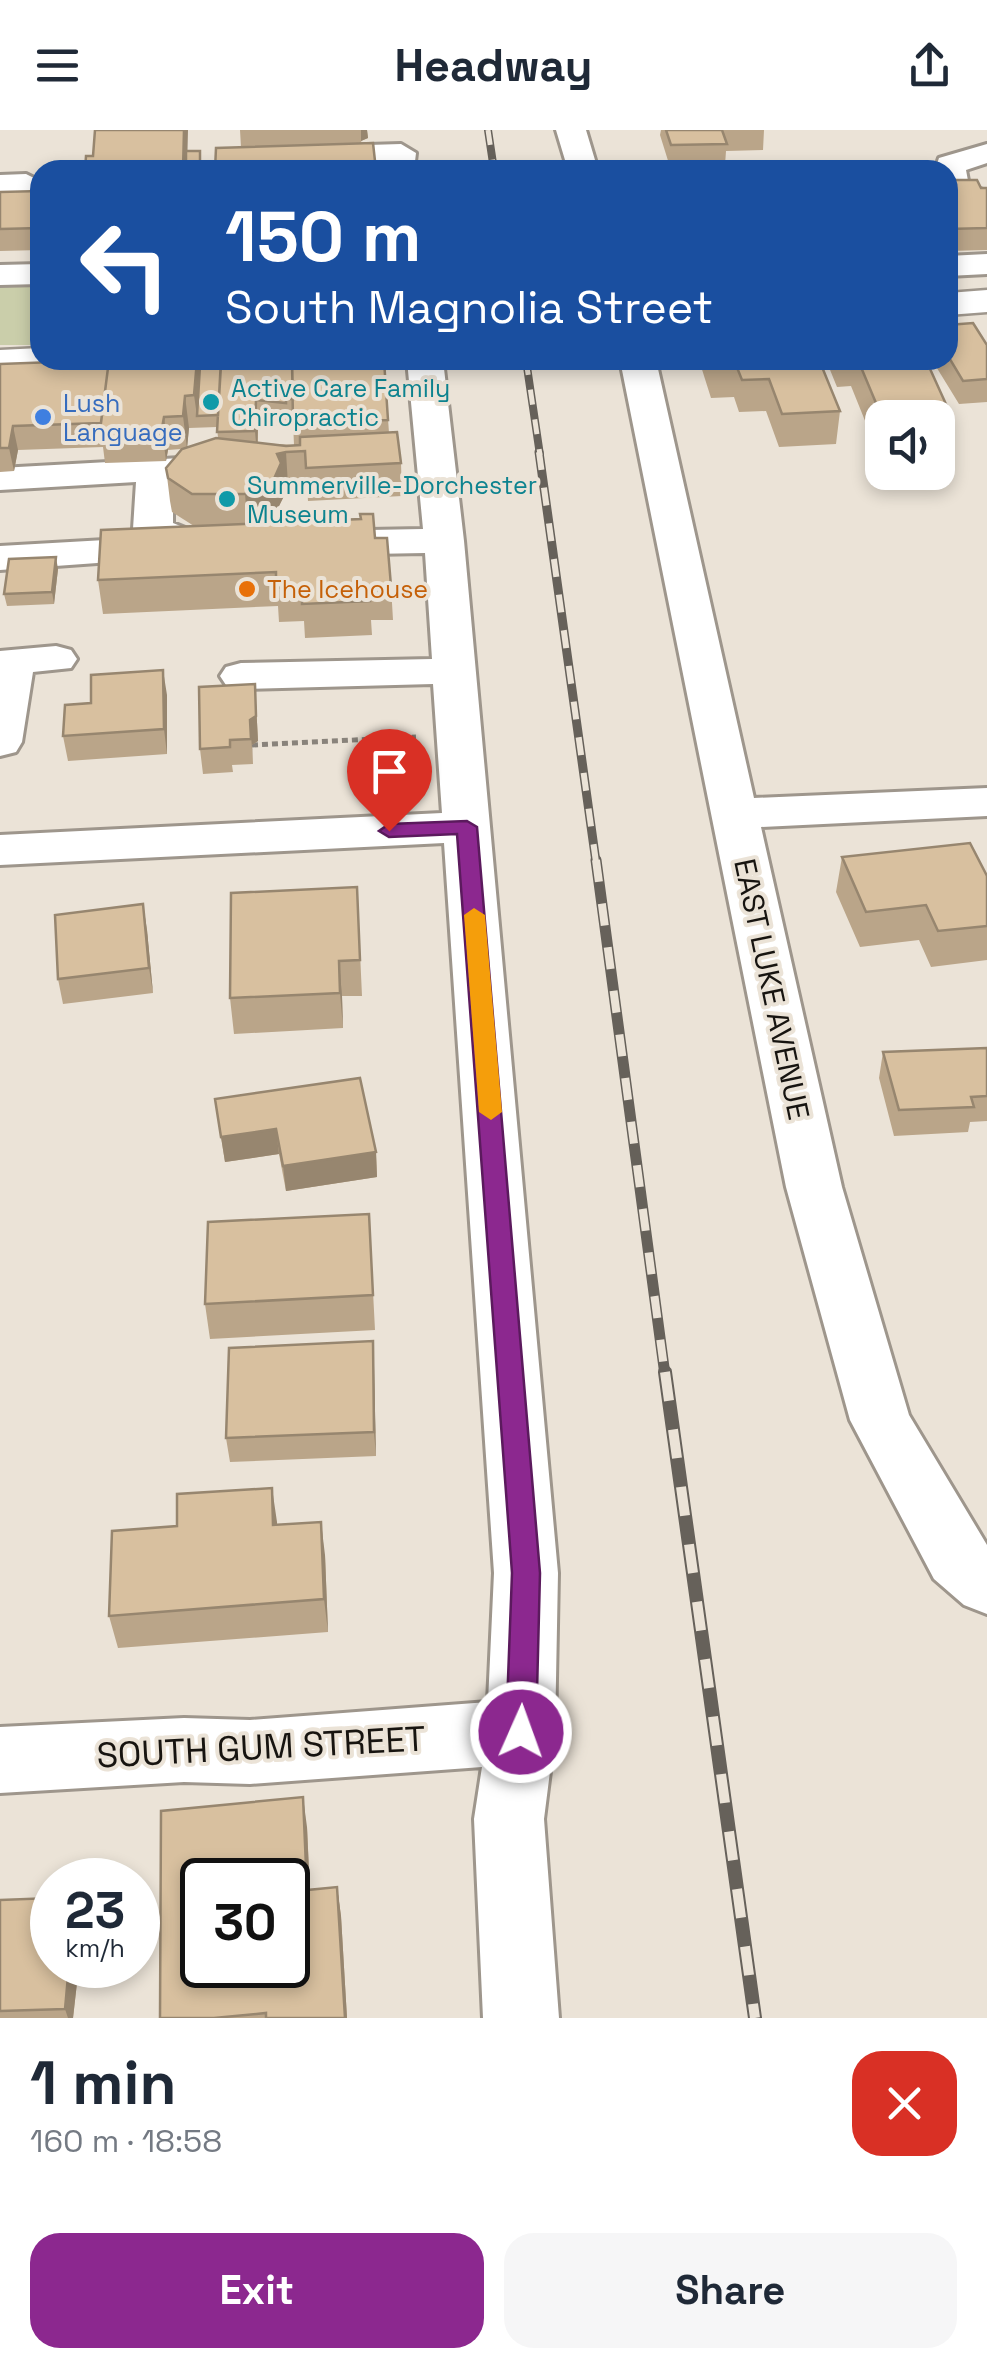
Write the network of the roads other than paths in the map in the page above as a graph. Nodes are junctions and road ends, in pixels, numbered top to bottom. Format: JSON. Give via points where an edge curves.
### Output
{"nodes":[{"id":1,"x":571,"y":130,"type":"edge"},
{"id":2,"x":982,"y":130,"type":"edge"},
{"id":3,"x":987,"y":140,"type":"edge"},
{"id":4,"x":987,"y":153,"type":"edge"},
{"id":5,"x":401,"y":154,"type":"edge"},
{"id":6,"x":310,"y":160,"type":"edge"},
{"id":7,"x":581,"y":160,"type":"edge"},
{"id":8,"x":958,"y":162,"type":"edge"},
{"id":9,"x":958,"y":193,"type":"edge"},
{"id":10,"x":987,"y":200,"type":"edge"},
{"id":11,"x":987,"y":264,"type":"edge"},
{"id":12,"x":958,"y":265,"type":"edge"},
{"id":13,"x":30,"y":274,"type":"edge"},
{"id":14,"x":0,"y":276,"type":"edge"},
{"id":15,"x":987,"y":301,"type":"edge"},
{"id":16,"x":958,"y":303,"type":"edge"},
{"id":17,"x":30,"y":360,"type":"edge"},
{"id":18,"x":0,"y":361,"type":"edge"},
{"id":19,"x":424,"y":370,"type":"edge"},
{"id":20,"x":640,"y":370,"type":"edge"},
{"id":21,"x":277,"y":464,"type":"edge"},
{"id":22,"x":197,"y":467,"type":"junction"},
{"id":23,"x":42,"y":477,"type":"junction"},
{"id":24,"x":0,"y":479,"type":"edge"},
{"id":25,"x":444,"y":540,"type":"junction"},
{"id":26,"x":195,"y":546,"type":"junction"},
{"id":27,"x":19,"y":557,"type":"edge"},
{"id":28,"x":56,"y":659,"type":"dead end"},
{"id":29,"x":454,"y":671,"type":"junction"},
{"id":30,"x":241,"y":676,"type":"dead end"},
{"id":31,"x":0,"y":742,"type":"edge"},
{"id":32,"x":987,"y":802,"type":"edge"},
{"id":33,"x":735,"y":814,"type":"junction"},
{"id":34,"x":467,"y":827,"type":"junction"},
{"id":35,"x":0,"y":850,"type":"edge"},
{"id":36,"x":987,"y":1585,"type":"edge"},
{"id":37,"x":521,"y":1732,"type":"junction"},
{"id":38,"x":0,"y":1760,"type":"edge"},
{"id":39,"x":522,"y":2018,"type":"edge"}],
"edges":[{"from":1,"to":7,"type":"street"},
{"from":2,"to":3,"type":"street"},
{"from":4,"to":8,"type":"street"},
{"from":5,"to":6,"type":"street"},
{"from":9,"to":10,"type":"street"},
{"from":11,"to":12,"type":"street"},
{"from":13,"to":14,"type":"street"},
{"from":15,"to":16,"type":"main road"},
{"from":17,"to":18,"type":"main road"},
{"from":19,"to":25,"type":"street","via":[[417,459]]},
{"from":20,"to":33,"type":"street","name":"EAST LUKE AVENUE"},
{"from":21,"to":22,"type":"street"},
{"from":22,"to":23,"type":"street"},
{"from":22,"to":26,"type":"street","via":[[154,483],[153,529]]},
{"from":23,"to":24,"type":"street"},
{"from":23,"to":27,"type":"street"},
{"from":25,"to":26,"type":"street"},
{"from":25,"to":29,"type":"street"},
{"from":26,"to":27,"type":"street"},
{"from":28,"to":31,"type":"street","via":[[14,660]]},
{"from":29,"to":30,"type":"street"},
{"from":29,"to":34,"type":"street"},
{"from":32,"to":33,"type":"street"},
{"from":33,"to":36,"type":"street","name":"EAST LUKE AVENUE","via":[[814,1187],[880,1420],[957,1559]]},
{"from":34,"to":35,"type":"street"},
{"from":34,"to":37,"type":"street","via":[[526,1573]]},
{"from":37,"to":38,"type":"street","name":"SOUTH GUM STREET","via":[[250,1752]]},
{"from":37,"to":39,"type":"street","via":[[509,1819]]}]}
